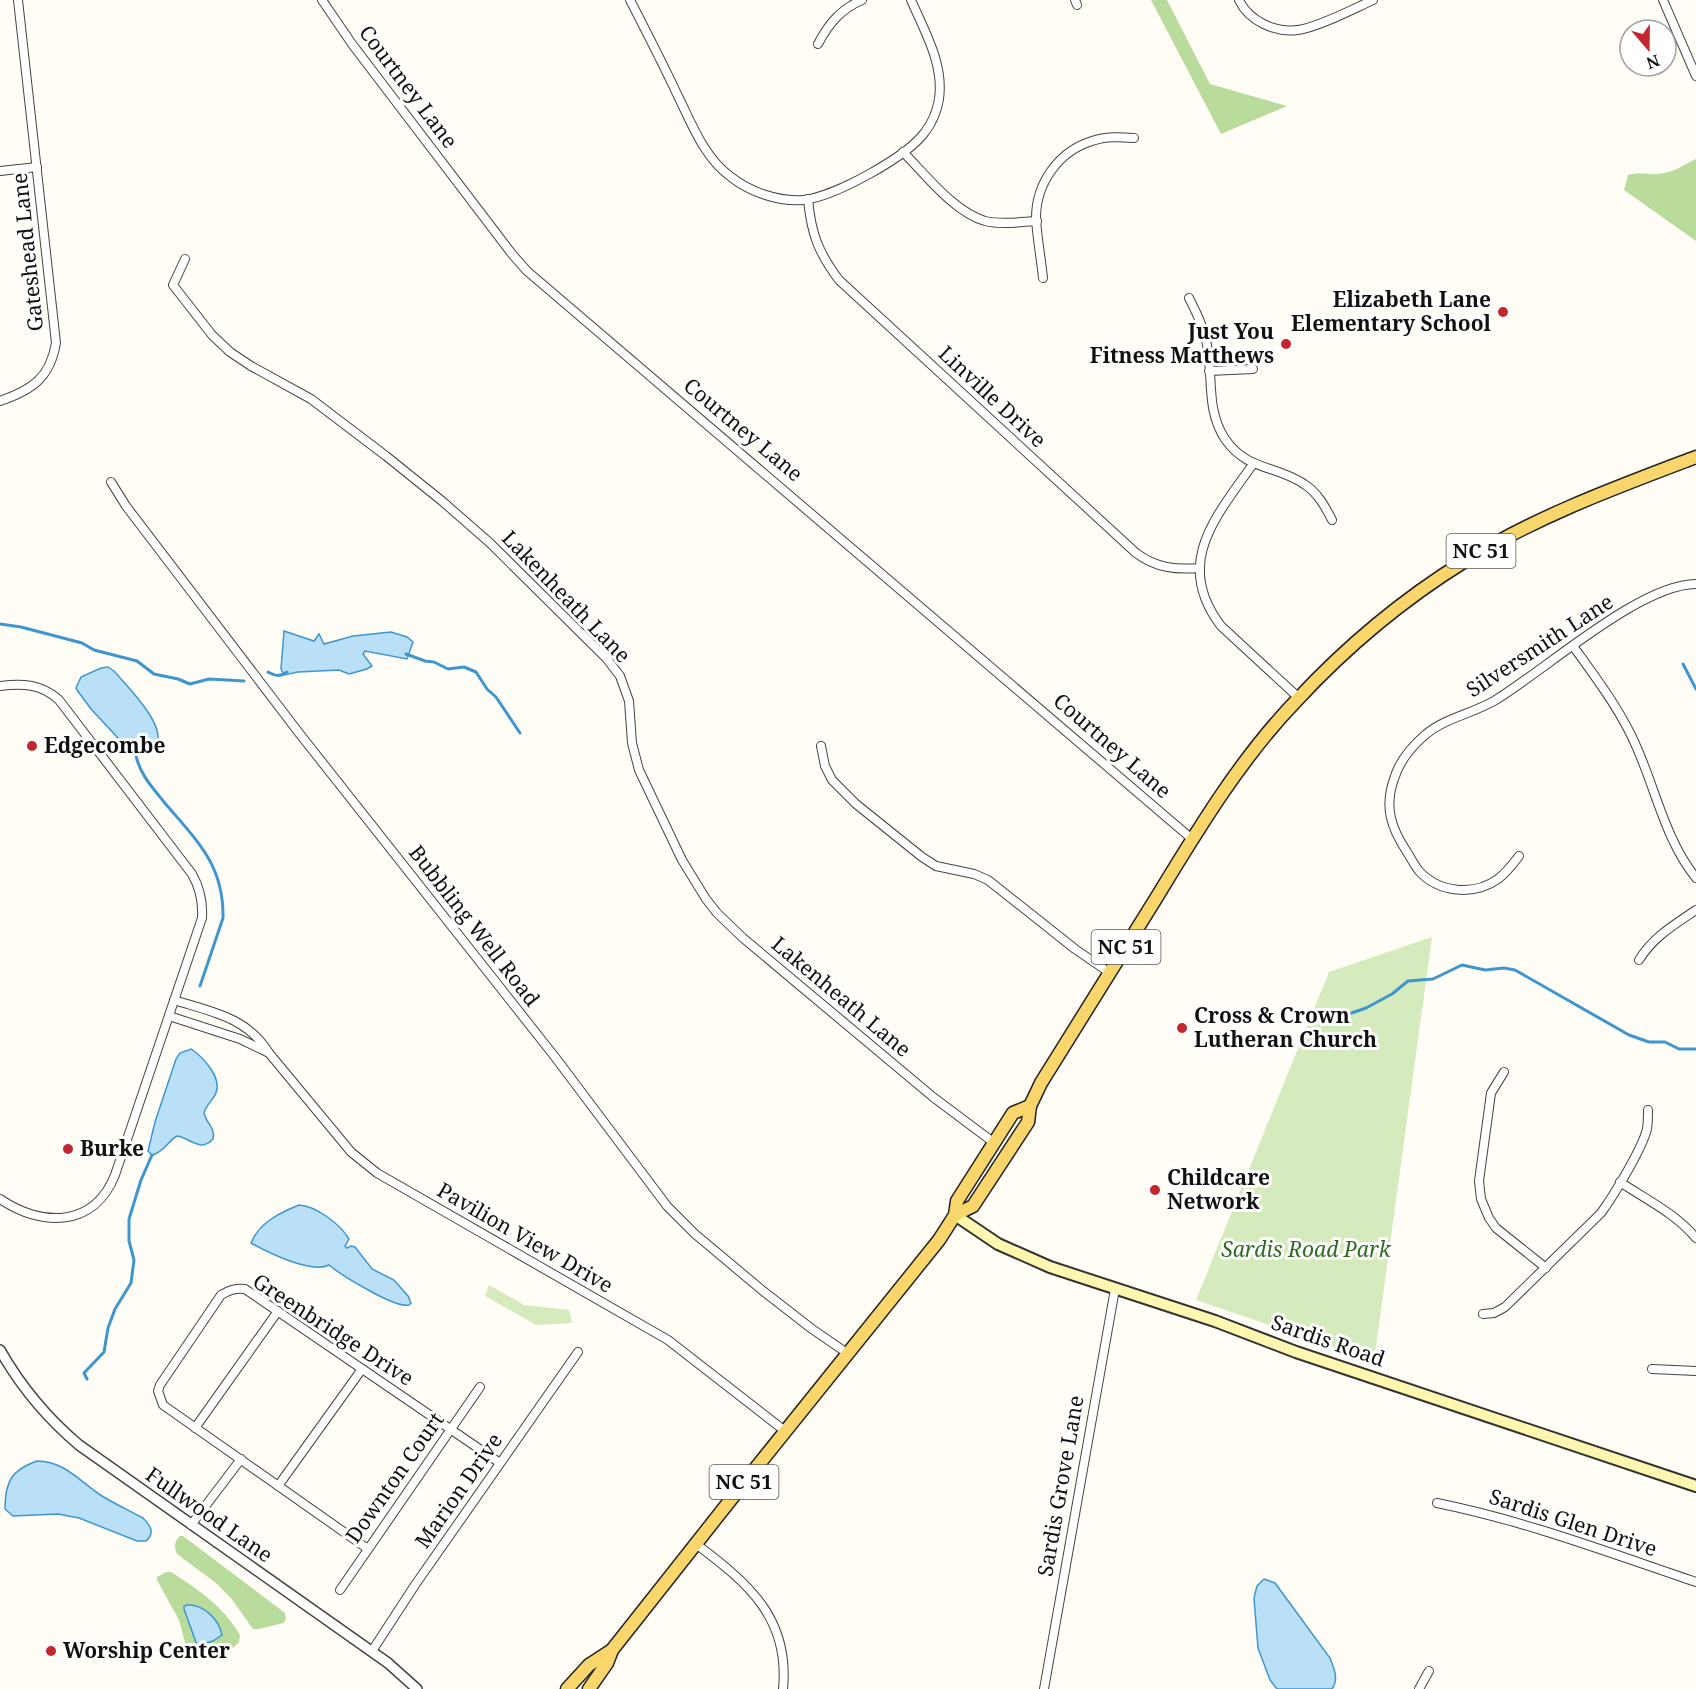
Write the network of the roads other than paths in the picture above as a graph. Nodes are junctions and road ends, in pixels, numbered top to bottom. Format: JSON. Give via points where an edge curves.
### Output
{"nodes":[{"id":1,"x":18,"y":0,"type":"edge"},
{"id":2,"x":322,"y":0,"type":"edge"},
{"id":3,"x":630,"y":0,"type":"edge"},
{"id":4,"x":862,"y":0,"type":"edge"},
{"id":5,"x":911,"y":0,"type":"edge"},
{"id":6,"x":1239,"y":0,"type":"edge"},
{"id":7,"x":1373,"y":0,"type":"edge"},
{"id":8,"x":1663,"y":0,"type":"edge"},
{"id":9,"x":818,"y":44,"type":"dead end"},
{"id":10,"x":1696,"y":76,"type":"edge"},
{"id":11,"x":1134,"y":138,"type":"dead end"},
{"id":12,"x":903,"y":152,"type":"junction"},
{"id":13,"x":37,"y":167,"type":"junction"},
{"id":14,"x":0,"y":171,"type":"edge"},
{"id":15,"x":808,"y":199,"type":"junction"},
{"id":16,"x":1037,"y":221,"type":"junction"},
{"id":17,"x":185,"y":259,"type":"dead end"},
{"id":18,"x":1043,"y":278,"type":"dead end"},
{"id":19,"x":1189,"y":298,"type":"dead end"},
{"id":20,"x":1253,"y":369,"type":"dead end"},
{"id":21,"x":1209,"y":371,"type":"junction"},
{"id":22,"x":0,"y":401,"type":"edge"},
{"id":23,"x":1696,"y":457,"type":"edge"},
{"id":24,"x":1253,"y":464,"type":"junction"},
{"id":25,"x":111,"y":482,"type":"dead end"},
{"id":26,"x":1332,"y":520,"type":"dead end"},
{"id":27,"x":1200,"y":568,"type":"junction"},
{"id":28,"x":1696,"y":584,"type":"edge"},
{"id":29,"x":1573,"y":646,"type":"junction"},
{"id":30,"x":0,"y":686,"type":"edge"},
{"id":31,"x":1299,"y":698,"type":"junction"},
{"id":32,"x":821,"y":746,"type":"dead end"},
{"id":33,"x":1192,"y":840,"type":"junction"},
{"id":34,"x":1519,"y":856,"type":"dead end"},
{"id":35,"x":1696,"y":878,"type":"edge"},
{"id":36,"x":1696,"y":910,"type":"edge"},
{"id":37,"x":1639,"y":960,"type":"dead end"},
{"id":38,"x":1110,"y":973,"type":"junction"},
{"id":39,"x":174,"y":1000,"type":"junction"},
{"id":40,"x":169,"y":1016,"type":"junction"},
{"id":41,"x":269,"y":1053,"type":"junction"},
{"id":42,"x":1504,"y":1072,"type":"dead end"},
{"id":43,"x":1030,"y":1106,"type":"junction"},
{"id":44,"x":1648,"y":1110,"type":"dead end"},
{"id":45,"x":993,"y":1142,"type":"junction"},
{"id":46,"x":1620,"y":1182,"type":"junction"},
{"id":47,"x":0,"y":1199,"type":"edge"},
{"id":48,"x":955,"y":1215,"type":"junction"},
{"id":49,"x":1696,"y":1238,"type":"edge"},
{"id":50,"x":1546,"y":1268,"type":"junction"},
{"id":51,"x":1115,"y":1289,"type":"junction"},
{"id":52,"x":278,"y":1311,"type":"junction"},
{"id":53,"x":1483,"y":1314,"type":"dead end"},
{"id":54,"x":0,"y":1350,"type":"edge"},
{"id":55,"x":578,"y":1352,"type":"dead end"},
{"id":56,"x":847,"y":1353,"type":"junction"},
{"id":57,"x":362,"y":1369,"type":"junction"},
{"id":58,"x":1652,"y":1369,"type":"dead end"},
{"id":59,"x":1696,"y":1371,"type":"edge"},
{"id":60,"x":480,"y":1387,"type":"dead end"},
{"id":61,"x":195,"y":1428,"type":"junction"},
{"id":62,"x":450,"y":1430,"type":"junction"},
{"id":63,"x":785,"y":1431,"type":"junction"},
{"id":64,"x":241,"y":1459,"type":"junction"},
{"id":65,"x":500,"y":1462,"type":"junction"},
{"id":66,"x":278,"y":1486,"type":"junction"},
{"id":67,"x":1696,"y":1486,"type":"edge"},
{"id":68,"x":1437,"y":1503,"type":"dead end"},
{"id":69,"x":191,"y":1525,"type":"junction"},
{"id":70,"x":696,"y":1544,"type":"junction"},
{"id":71,"x":368,"y":1549,"type":"junction"},
{"id":72,"x":1696,"y":1582,"type":"edge"},
{"id":73,"x":340,"y":1590,"type":"dead end"},
{"id":74,"x":612,"y":1650,"type":"junction"},
{"id":75,"x":372,"y":1652,"type":"junction"},
{"id":76,"x":1429,"y":1671,"type":"dead end"},
{"id":77,"x":417,"y":1689,"type":"edge"},
{"id":78,"x":567,"y":1689,"type":"edge"},
{"id":79,"x":589,"y":1689,"type":"edge"},
{"id":80,"x":783,"y":1689,"type":"edge"},
{"id":81,"x":1044,"y":1689,"type":"edge"},
{"id":82,"x":1419,"y":1689,"type":"edge"}],
"edges":[{"from":1,"to":13,"type":"street","name":"Gateshead Lane"},
{"from":2,"to":33,"type":"street","name":"Courtney Lane","via":[[527,271]]},
{"from":3,"to":15,"type":"street","via":[[712,159],[732,178],[754,190],[776,197]]},
{"from":4,"to":9,"type":"street","via":[[835,17]]},
{"from":5,"to":12,"type":"street","via":[[939,67],[940,83],[932,121]]},
{"from":6,"to":7,"type":"street","via":[[1246,12],[1270,27],[1299,30]]},
{"from":8,"to":10,"type":"street"},
{"from":11,"to":16,"type":"street","via":[[1094,140],[1054,165],[1042,187]]},
{"from":12,"to":15,"type":"street","via":[[842,189]]},
{"from":12,"to":16,"type":"street","via":[[949,198],[975,217],[1003,223]]},
{"from":13,"to":14,"type":"street"},
{"from":13,"to":22,"type":"street","name":"Gateshead Lane","via":[[56,330],[54,353],[51,364],[34,385]]},
{"from":15,"to":27,"type":"street","name":"Linville Drive","via":[[816,242],[839,280],[1136,554],[1167,568]]},
{"from":16,"to":18,"type":"street"},
{"from":17,"to":45,"type":"street","name":"Lakenheath Lane","via":[[172,285],[219,341],[251,366],[311,399],[442,501],[490,543],[616,670],[629,700],[632,743],[639,770],[682,860],[717,913],[924,1090]]},
{"from":19,"to":21,"type":"street","via":[[1205,336]]},
{"from":20,"to":21,"type":"street"},
{"from":21,"to":24,"type":"street","via":[[1211,403],[1218,425],[1235,451]]},
{"from":23,"to":31,"type":"main road","number":"NC 51","via":[[1575,504],[1466,560],[1380,621]]},
{"from":24,"to":26,"type":"street","via":[[1305,484],[1321,500]]},
{"from":24,"to":27,"type":"street","via":[[1211,524]]},
{"from":25,"to":56,"type":"street","name":"Bubbling Well Road","via":[[299,733],[667,1206],[763,1291]]},
{"from":27,"to":31,"type":"street","via":[[1207,604],[1217,621]]},
{"from":28,"to":29,"type":"street","name":"Silversmith Lane","via":[[1661,592]]},
{"from":29,"to":34,"type":"street","name":"Silversmith Lane","via":[[1496,700],[1431,730],[1399,765],[1391,789],[1389,810],[1396,834],[1418,870],[1440,886],[1466,890],[1489,885]]},
{"from":29,"to":35,"type":"street","via":[[1631,735],[1673,840]]},
{"from":30,"to":39,"type":"street","via":[[29,684],[59,700],[196,880],[202,918]]},
{"from":31,"to":33,"type":"main road","number":"NC 51","via":[[1250,755]]},
{"from":32,"to":38,"type":"street","via":[[825,766],[838,786],[922,857],[936,866],[988,880]]},
{"from":33,"to":38,"type":"main road","number":"NC 51"},
{"from":36,"to":37,"type":"street","via":[[1647,946]]},
{"from":38,"to":43,"type":"main road","number":"NC 51"},
{"from":39,"to":40,"type":"street"},
{"from":39,"to":41,"type":"street","name":"Pavilion View Drive","via":[[248,1028]]},
{"from":40,"to":41,"type":"street","name":"Pavilion View Drive","via":[[240,1039]]},
{"from":40,"to":47,"type":"street","via":[[115,1175],[100,1199],[83,1212],[60,1219],[28,1214]]},
{"from":41,"to":63,"type":"street","name":"Pavilion View Drive","via":[[351,1152],[377,1173],[668,1340]]},
{"from":42,"to":50,"type":"street","via":[[1491,1094],[1479,1181],[1481,1199],[1496,1228]]},
{"from":43,"to":45,"type":"main road","number":"NC 51","via":[[1013,1113]]},
{"from":43,"to":48,"type":"main road","number":"NC 51","via":[[1028,1122],[973,1206]]},
{"from":44,"to":46,"type":"street","via":[[1647,1129]]},
{"from":45,"to":48,"type":"main road","number":"NC 51","via":[[957,1201]]},
{"from":46,"to":49,"type":"street","via":[[1658,1204]]},
{"from":46,"to":50,"type":"street","via":[[1601,1213]]},
{"from":48,"to":51,"type":"main road","name":"Sardis Road","via":[[1024,1257]]},
{"from":48,"to":56,"type":"main road","number":"NC 51"},
{"from":50,"to":53,"type":"street","via":[[1505,1307]]},
{"from":51,"to":67,"type":"main road","name":"Sardis Road"},
{"from":51,"to":81,"type":"street","name":"Sardis Grove Lane"},
{"from":52,"to":57,"type":"street","name":"Greenbridge Drive"},
{"from":52,"to":61,"type":"street"},
{"from":52,"to":61,"type":"street","name":"Greenbridge Drive","via":[[245,1289],[221,1295],[158,1391],[163,1405]]},
{"from":54,"to":69,"type":"street","name":"Fullwood Lane","via":[[33,1399],[59,1428]]},
{"from":55,"to":65,"type":"street","name":"Marion Drive"},
{"from":56,"to":63,"type":"main road","number":"NC 51"},
{"from":57,"to":62,"type":"street","name":"Greenbridge Drive"},
{"from":57,"to":66,"type":"street"},
{"from":58,"to":59,"type":"street"},
{"from":60,"to":62,"type":"street","name":"Downton Court"},
{"from":61,"to":64,"type":"street","name":"Greenbridge Drive"},
{"from":62,"to":65,"type":"street","name":"Greenbridge Drive"},
{"from":62,"to":71,"type":"street","name":"Downton Court"},
{"from":63,"to":70,"type":"main road","number":"NC 51"},
{"from":64,"to":66,"type":"street","name":"Greenbridge Drive"},
{"from":64,"to":69,"type":"street"},
{"from":65,"to":75,"type":"street","name":"Marion Drive"},
{"from":66,"to":71,"type":"street","name":"Greenbridge Drive"},
{"from":68,"to":72,"type":"street","name":"Sardis Glen Drive","via":[[1527,1525]]},
{"from":69,"to":75,"type":"street","name":"Fullwood Lane"},
{"from":70,"to":74,"type":"main road","number":"NC 51"},
{"from":70,"to":80,"type":"street","via":[[740,1578],[766,1609],[783,1651]]},
{"from":71,"to":73,"type":"street","name":"Downton Court"},
{"from":74,"to":78,"type":"main road","number":"NC 51","via":[[589,1665]]},
{"from":74,"to":79,"type":"main road","number":"NC 51"},
{"from":75,"to":77,"type":"street","name":"Fullwood Lane"},
{"from":76,"to":82,"type":"street"}]}
